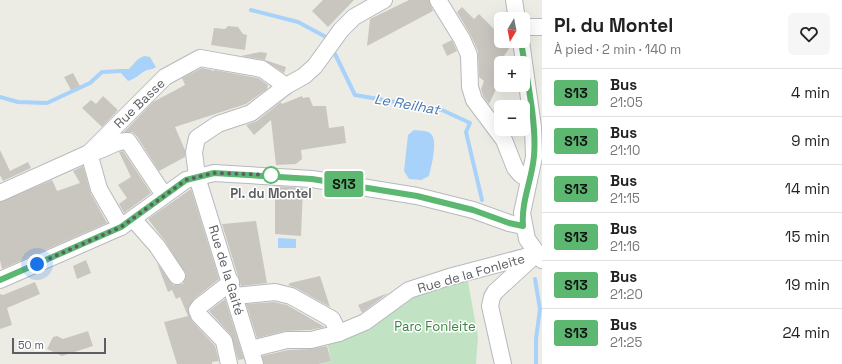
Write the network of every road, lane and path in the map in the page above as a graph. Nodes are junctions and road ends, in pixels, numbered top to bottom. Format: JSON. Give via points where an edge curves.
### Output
{"nodes":[{"id":1,"x":384,"y":0,"type":"edge"},
{"id":2,"x":438,"y":0,"type":"edge"},
{"id":3,"x":514,"y":0,"type":"edge"},
{"id":4,"x":516,"y":12,"type":"edge"},
{"id":5,"x":530,"y":27,"type":"edge"},
{"id":6,"x":542,"y":27,"type":"edge"},
{"id":7,"x":522,"y":48,"type":"edge"},
{"id":8,"x":286,"y":86,"type":"junction"},
{"id":9,"x":89,"y":152,"type":"junction"},
{"id":10,"x":197,"y":177,"type":"junction"},
{"id":11,"x":529,"y":180,"type":"junction"},
{"id":12,"x":0,"y":193,"type":"edge"},
{"id":13,"x":164,"y":195,"type":"junction"},
{"id":14,"x":127,"y":223,"type":"junction"},
{"id":15,"x":523,"y":226,"type":"junction"},
{"id":16,"x":539,"y":257,"type":"edge"},
{"id":17,"x":177,"y":276,"type":"dead end"},
{"id":18,"x":0,"y":280,"type":"edge"},
{"id":19,"x":233,"y":289,"type":"junction"},
{"id":20,"x":339,"y":333,"type":"junction"},
{"id":21,"x":224,"y":340,"type":"junction"},
{"id":22,"x":251,"y":349,"type":"edge"},
{"id":23,"x":229,"y":364,"type":"edge"},
{"id":24,"x":503,"y":364,"type":"edge"}],
"edges":[{"from":1,"to":8,"type":"street","via":[[354,17],[314,66],[304,76]]},
{"from":2,"to":11,"type":"street","via":[[469,55],[474,100],[504,140],[520,174]]},
{"from":3,"to":4,"type":"street"},
{"from":5,"to":6,"type":"street"},
{"from":7,"to":11,"type":"street","via":[[533,127],[534,156]]},
{"from":8,"to":9,"type":"street","name":"Rue Basse","via":[[262,69],[200,58],[160,82]]},
{"from":8,"to":10,"type":"street","name":"Rue de la Gaité","via":[[251,113],[218,124],[197,138],[194,152]]},
{"from":9,"to":12,"type":"street","name":"Rue Basse"},
{"from":9,"to":13,"type":"street","via":[[97,152],[122,141],[128,141]]},
{"from":9,"to":14,"type":"street","via":[[99,189]]},
{"from":10,"to":13,"type":"street","via":[[186,180]]},
{"from":10,"to":15,"type":"street","via":[[228,173],[312,179],[417,196]]},
{"from":10,"to":19,"type":"street","name":"Rue de la Gaité"},
{"from":11,"to":15,"type":"street","via":[[522,213]]},
{"from":13,"to":14,"type":"street"},
{"from":14,"to":17,"type":"street","via":[[157,246]]},
{"from":14,"to":18,"type":"street"},
{"from":15,"to":16,"type":"street","via":[[527,239]]},
{"from":16,"to":20,"type":"street","name":"Rue de la Fonleite","via":[[449,276],[408,290],[365,322]]},
{"from":16,"to":24,"type":"street","via":[[503,284],[492,297],[490,306]]},
{"from":19,"to":20,"type":"street","via":[[275,292],[291,296],[332,320]]},
{"from":19,"to":21,"type":"street","via":[[197,310]]},
{"from":19,"to":22,"type":"street","name":"Rue de la Gaité"},
{"from":20,"to":22,"type":"street","name":"Rue de la Fonleite","via":[[311,340],[287,340]]},
{"from":21,"to":22,"type":"street","name":"Rue de la Fonleite"},
{"from":21,"to":23,"type":"street"}]}
